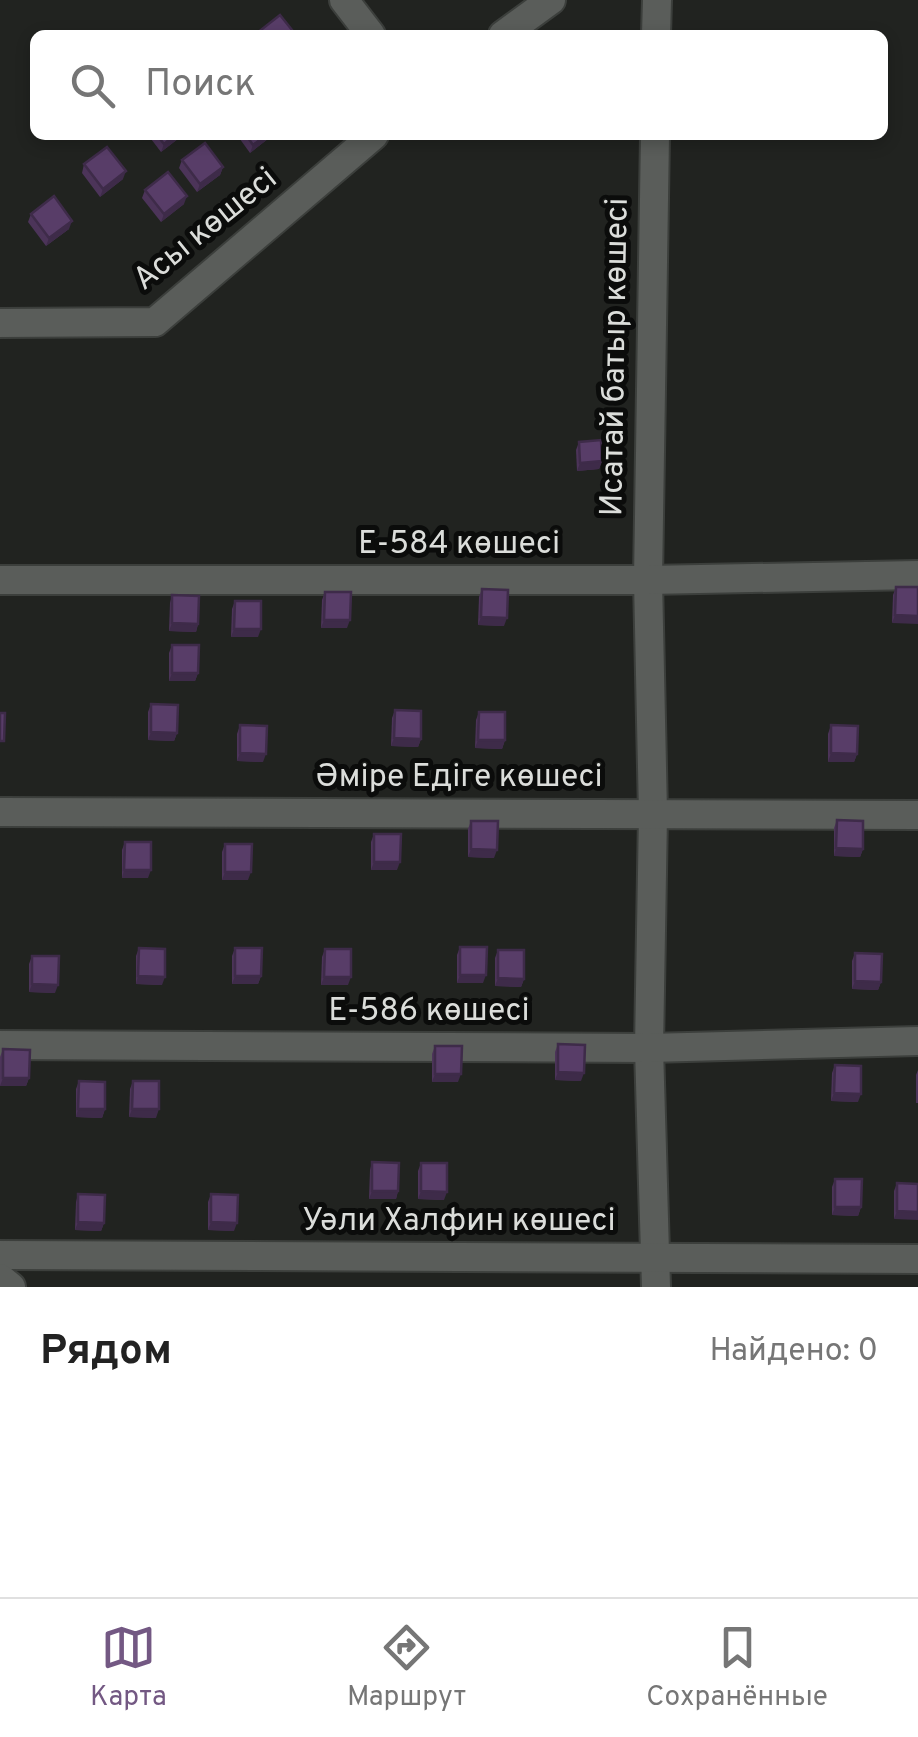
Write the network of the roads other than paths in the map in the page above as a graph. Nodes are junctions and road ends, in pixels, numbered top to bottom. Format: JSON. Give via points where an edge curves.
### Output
{"nodes":[{"id":1,"x":344,"y":0,"type":"edge"},
{"id":2,"x":551,"y":0,"type":"edge"},
{"id":3,"x":657,"y":0,"type":"edge"},
{"id":4,"x":367,"y":30,"type":"edge"},
{"id":5,"x":511,"y":30,"type":"edge"},
{"id":6,"x":656,"y":30,"type":"edge"},
{"id":7,"x":368,"y":140,"type":"edge"},
{"id":8,"x":655,"y":140,"type":"edge"},
{"id":9,"x":0,"y":324,"type":"edge"},
{"id":10,"x":918,"y":575,"type":"edge"},
{"id":11,"x":0,"y":580,"type":"edge"},
{"id":12,"x":648,"y":580,"type":"junction"},
{"id":13,"x":0,"y":812,"type":"edge"},
{"id":14,"x":653,"y":814,"type":"junction"},
{"id":15,"x":918,"y":814,"type":"edge"},
{"id":16,"x":918,"y":1041,"type":"edge"},
{"id":17,"x":0,"y":1045,"type":"edge"},
{"id":18,"x":648,"y":1048,"type":"junction"},
{"id":19,"x":0,"y":1255,"type":"edge"},
{"id":20,"x":657,"y":1258,"type":"junction"},
{"id":21,"x":918,"y":1259,"type":"edge"},
{"id":22,"x":0,"y":1278,"type":"edge"},
{"id":23,"x":11,"y":1287,"type":"edge"},
{"id":24,"x":656,"y":1287,"type":"edge"}],
"edges":[{"from":1,"to":4,"type":"street"},
{"from":2,"to":5,"type":"street"},
{"from":3,"to":6,"type":"street"},
{"from":7,"to":9,"type":"street","name":"Асы көшесі","via":[[156,322]]},
{"from":8,"to":12,"type":"street","name":"Исатай батыр көшесі"},
{"from":10,"to":12,"type":"street","name":"Е-584 көшесі"},
{"from":11,"to":12,"type":"street","name":"Е-584 көшесі"},
{"from":12,"to":14,"type":"street","name":"Исатай батыр көшесі"},
{"from":13,"to":14,"type":"street","name":"Әміре Едіге көшесі"},
{"from":14,"to":15,"type":"street","name":"Әміре Едіге көшесі"},
{"from":14,"to":18,"type":"street","name":"Исатай батыр көшесі"},
{"from":16,"to":18,"type":"street","name":"Е-586 көшесі"},
{"from":17,"to":18,"type":"street","name":"Е-586 көшесі"},
{"from":18,"to":20,"type":"street","name":"Исатай батыр көшесі"},
{"from":19,"to":20,"type":"street","name":"Уәли Халфин көшесі"},
{"from":20,"to":21,"type":"street","name":"Уәли Халфин көшесі"},
{"from":20,"to":24,"type":"street","name":"Исатай батыр көшесі"},
{"from":22,"to":23,"type":"street"}]}
